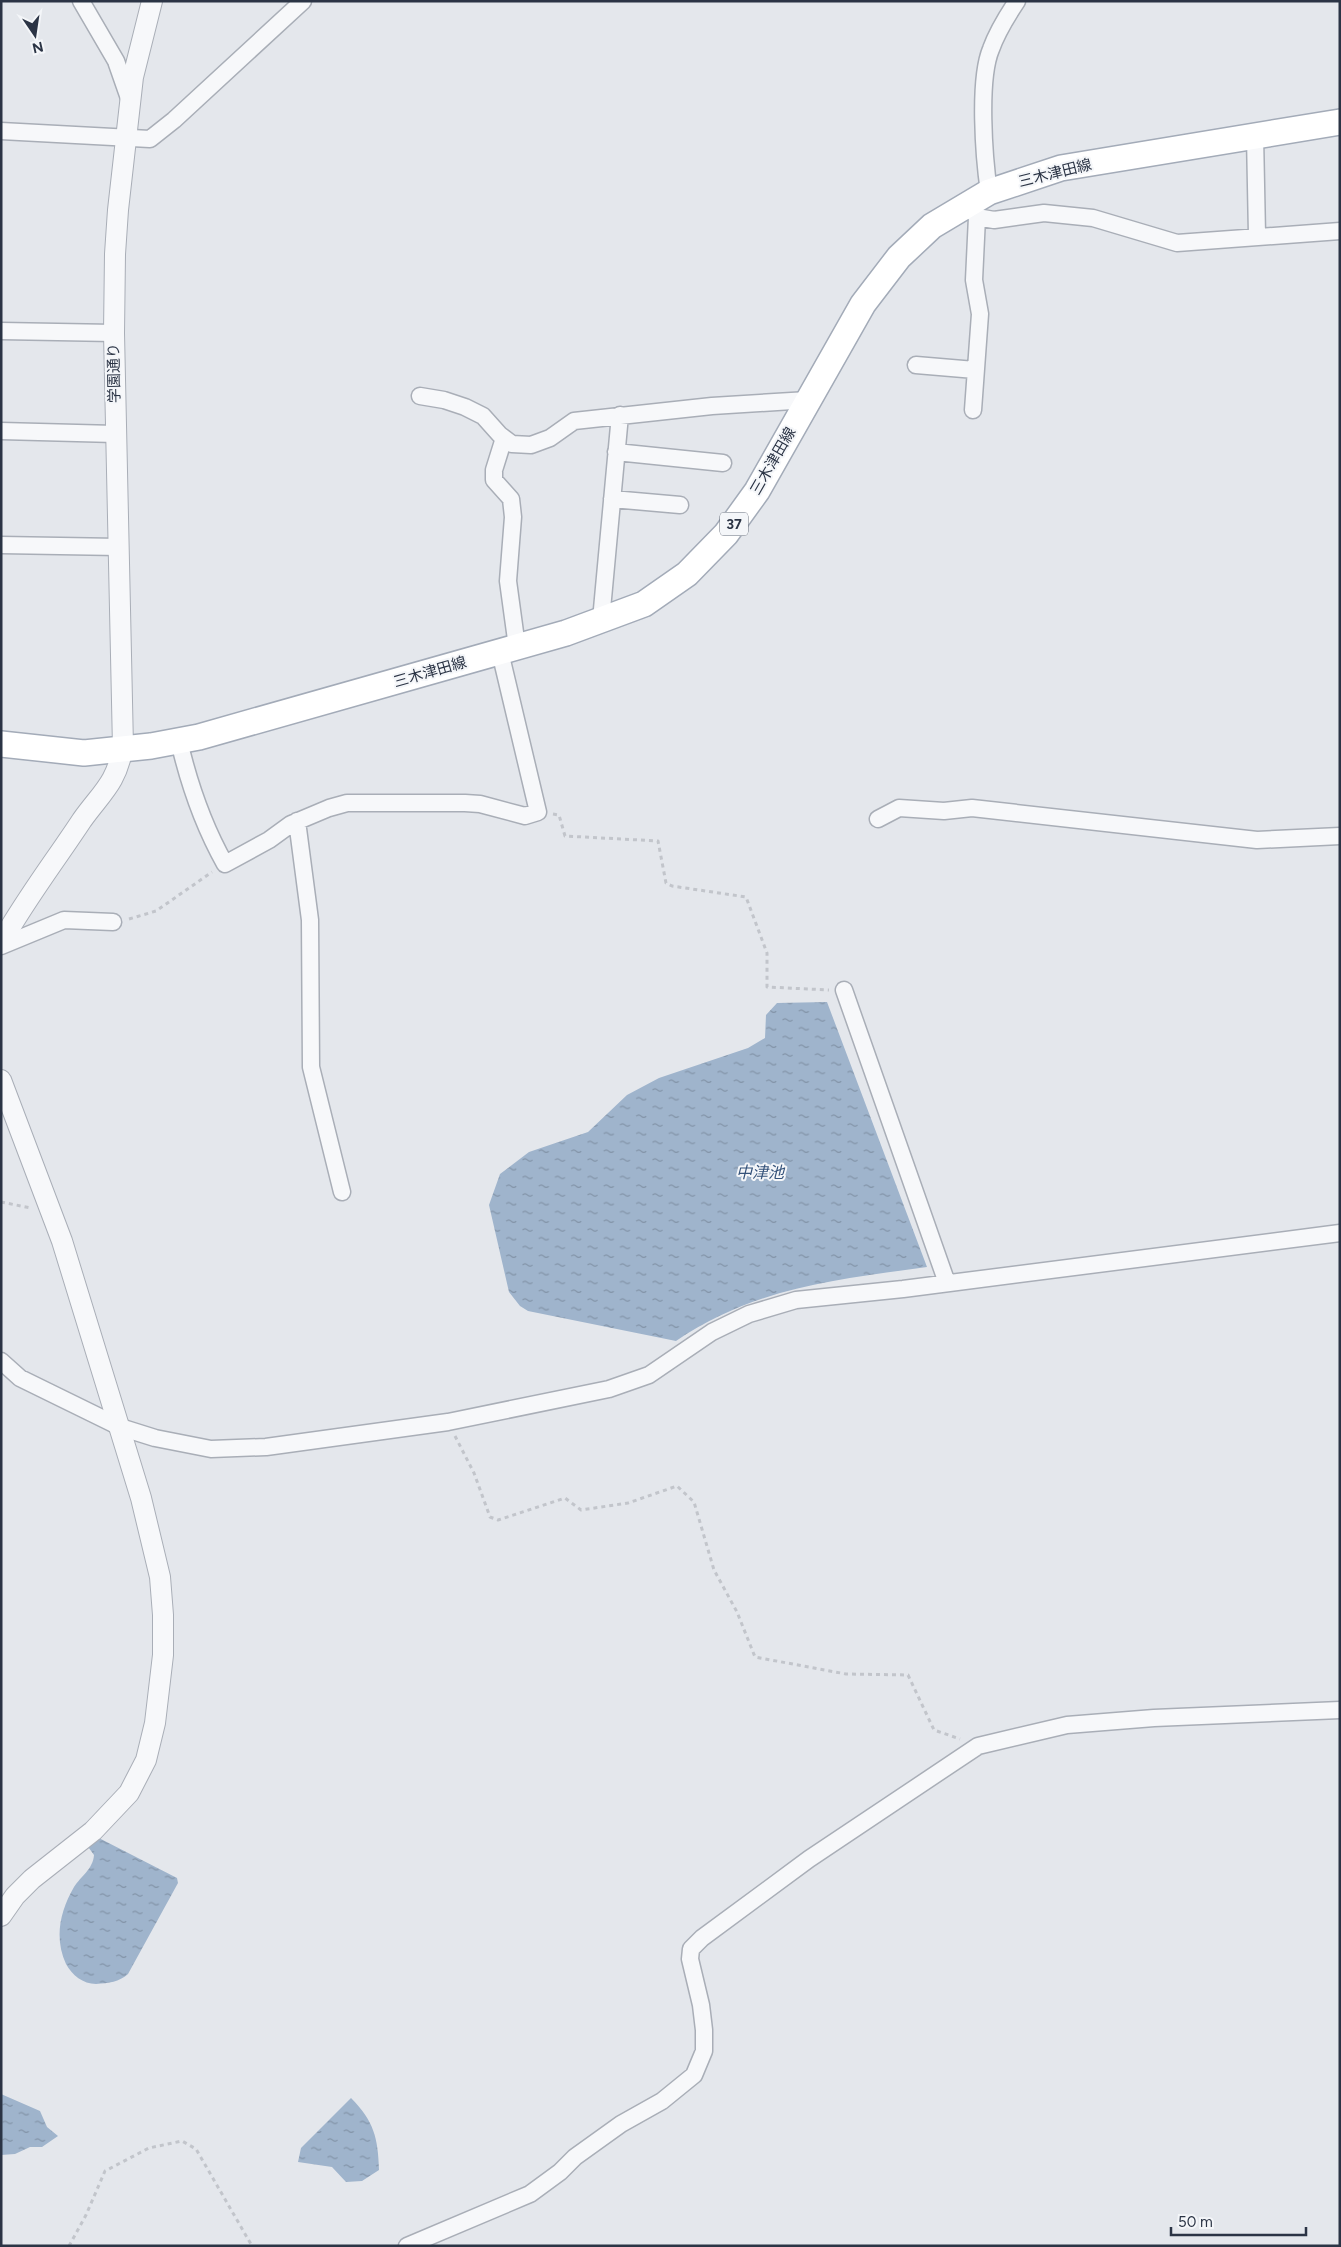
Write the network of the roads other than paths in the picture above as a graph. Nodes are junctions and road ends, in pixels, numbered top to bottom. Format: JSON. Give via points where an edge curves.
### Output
{"nodes":[{"id":1,"x":81,"y":1,"type":"edge"},
{"id":2,"x":152,"y":1,"type":"edge"},
{"id":3,"x":303,"y":1,"type":"edge"},
{"id":4,"x":1017,"y":1,"type":"edge"},
{"id":5,"x":130,"y":101,"type":"junction"},
{"id":6,"x":1340,"y":122,"type":"edge"},
{"id":7,"x":1,"y":131,"type":"edge"},
{"id":8,"x":1255,"y":136,"type":"junction"},
{"id":9,"x":127,"y":138,"type":"junction"},
{"id":10,"x":989,"y":192,"type":"junction"},
{"id":11,"x":972,"y":211,"type":"junction"},
{"id":12,"x":1340,"y":231,"type":"edge"},
{"id":13,"x":1257,"y":236,"type":"junction"},
{"id":14,"x":1,"y":331,"type":"edge"},
{"id":15,"x":114,"y":333,"type":"junction"},
{"id":16,"x":916,"y":365,"type":"dead end"},
{"id":17,"x":976,"y":370,"type":"junction"},
{"id":18,"x":420,"y":396,"type":"dead end"},
{"id":19,"x":808,"y":400,"type":"junction"},
{"id":20,"x":972,"y":410,"type":"dead end"},
{"id":21,"x":620,"y":415,"type":"junction"},
{"id":22,"x":1,"y":430,"type":"edge"},
{"id":23,"x":115,"y":434,"type":"junction"},
{"id":24,"x":504,"y":438,"type":"junction"},
{"id":25,"x":616,"y":452,"type":"junction"},
{"id":26,"x":722,"y":462,"type":"dead end"},
{"id":27,"x":612,"y":498,"type":"junction"},
{"id":28,"x":680,"y":504,"type":"dead end"},
{"id":29,"x":1,"y":545,"type":"edge"},
{"id":30,"x":119,"y":548,"type":"junction"},
{"id":31,"x":601,"y":620,"type":"junction"},
{"id":32,"x":509,"y":649,"type":"junction"},
{"id":33,"x":179,"y":741,"type":"junction"},
{"id":34,"x":1,"y":744,"type":"edge"},
{"id":35,"x":123,"y":748,"type":"junction"},
{"id":36,"x":878,"y":818,"type":"dead end"},
{"id":37,"x":297,"y":821,"type":"junction"},
{"id":38,"x":1340,"y":836,"type":"edge"},
{"id":39,"x":114,"y":922,"type":"road end"},
{"id":40,"x":1,"y":944,"type":"edge"},
{"id":41,"x":844,"y":990,"type":"road end"},
{"id":42,"x":1,"y":1080,"type":"edge"},
{"id":43,"x":342,"y":1192,"type":"dead end"},
{"id":44,"x":1340,"y":1232,"type":"edge"},
{"id":45,"x":947,"y":1283,"type":"junction"},
{"id":46,"x":1,"y":1361,"type":"edge"},
{"id":47,"x":120,"y":1426,"type":"junction"},
{"id":48,"x":1340,"y":1710,"type":"edge"},
{"id":49,"x":1,"y":1916,"type":"edge"},
{"id":50,"x":407,"y":2246,"type":"edge"}],
"edges":[{"from":1,"to":5,"type":"street","via":[[116,61]]},
{"from":2,"to":5,"type":"street","name":"学園通り"},
{"from":3,"to":9,"type":"street","via":[[150,139]]},
{"from":4,"to":10,"type":"street","via":[[990,51],[985,82],[984,156]]},
{"from":5,"to":9,"type":"street","name":"学園通り"},
{"from":6,"to":8,"type":"main road","name":"三木津田線","number":"37"},
{"from":7,"to":9,"type":"street"},
{"from":8,"to":10,"type":"main road","name":"三木津田線","number":"37","via":[[1061,168]]},
{"from":8,"to":13,"type":"street"},
{"from":9,"to":15,"type":"street","name":"学園通り","via":[[118,210]]},
{"from":10,"to":11,"type":"main road","name":"三木津田線","number":"37"},
{"from":11,"to":13,"type":"street","via":[[994,220],[1044,213],[1092,218],[1177,243]]},
{"from":11,"to":17,"type":"street","via":[[974,280],[980,314]]},
{"from":11,"to":19,"type":"main road","name":"三木津田線","number":"37","via":[[932,226],[899,257],[863,304]]},
{"from":12,"to":13,"type":"street"},
{"from":14,"to":15,"type":"street"},
{"from":15,"to":23,"type":"street","name":"学園通り"},
{"from":16,"to":17,"type":"street"},
{"from":17,"to":20,"type":"street"},
{"from":18,"to":24,"type":"street","via":[[444,400],[483,416]]},
{"from":19,"to":21,"type":"street"},
{"from":19,"to":31,"type":"main road","name":"三木津田線","number":"37","via":[[757,491],[726,534],[687,574],[644,604]]},
{"from":21,"to":24,"type":"street","via":[[574,421],[550,438],[531,445],[512,444]]},
{"from":21,"to":25,"type":"street"},
{"from":22,"to":23,"type":"street"},
{"from":23,"to":30,"type":"street","name":"学園通り"},
{"from":24,"to":32,"type":"street","via":[[494,480],[511,499],[513,517],[508,580]]},
{"from":25,"to":26,"type":"street"},
{"from":25,"to":27,"type":"street"},
{"from":27,"to":28,"type":"street"},
{"from":27,"to":31,"type":"street"},
{"from":29,"to":30,"type":"street"},
{"from":30,"to":35,"type":"street","name":"学園通り"},
{"from":31,"to":32,"type":"main road","name":"三木津田線","number":"37"},
{"from":32,"to":33,"type":"main road","name":"三木津田線","number":"37"},
{"from":32,"to":37,"type":"street","via":[[538,812],[524,816],[465,803],[347,803]]},
{"from":33,"to":35,"type":"main road","name":"三木津田線","number":"37"},
{"from":33,"to":37,"type":"street","via":[[199,809],[225,864]]},
{"from":34,"to":35,"type":"main road","name":"三木津田線","number":"37","via":[[84,753]]},
{"from":35,"to":40,"type":"street","name":"学園通り","via":[[116,777],[83,819]]},
{"from":36,"to":38,"type":"street","via":[[899,808],[944,811],[972,808],[1258,840]]},
{"from":37,"to":43,"type":"street","via":[[310,920],[311,1067]]},
{"from":39,"to":40,"type":"street","via":[[64,920]]},
{"from":41,"to":45,"type":"street"},
{"from":42,"to":47,"type":"street","via":[[51,1210]]},
{"from":44,"to":45,"type":"street"},
{"from":45,"to":47,"type":"street","via":[[787,1303],[749,1314],[712,1332],[649,1375],[617,1386],[448,1422],[266,1447],[211,1449],[155,1438]]},
{"from":46,"to":47,"type":"street","via":[[20,1378]]},
{"from":47,"to":49,"type":"street","via":[[144,1506],[160,1576],[163,1655],[155,1723],[146,1760],[129,1793],[93,1831],[32,1878]]},
{"from":48,"to":50,"type":"street","via":[[1066,1725],[978,1746],[809,1859],[691,1949],[690,1959],[704,2030],[704,2051],[694,2075],[662,2101],[621,2124],[574,2157],[530,2194]]}]}
